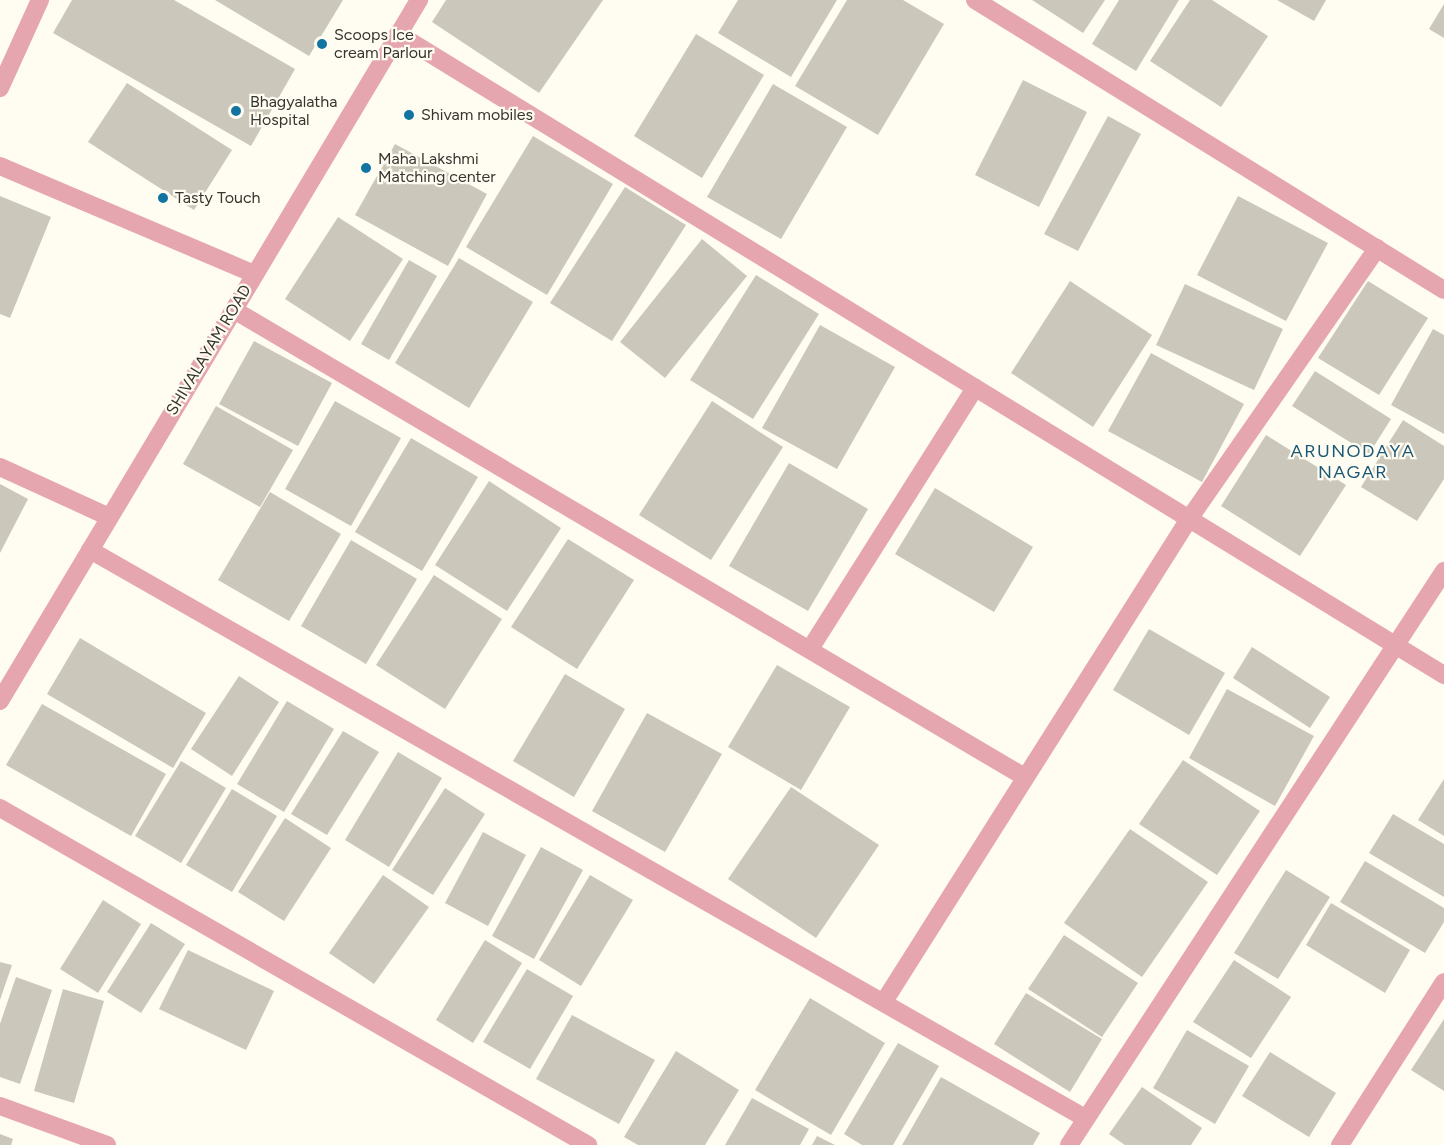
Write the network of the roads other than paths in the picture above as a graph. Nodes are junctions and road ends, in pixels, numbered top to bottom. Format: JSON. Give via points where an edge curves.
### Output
{"nodes":[{"id":1,"x":39,"y":0,"type":"edge"},
{"id":2,"x":419,"y":0,"type":"edge"},
{"id":3,"x":975,"y":0,"type":"edge"},
{"id":4,"x":398,"y":34,"type":"junction"},
{"id":5,"x":0,"y":88,"type":"edge"},
{"id":6,"x":0,"y":166,"type":"edge"},
{"id":7,"x":1377,"y":248,"type":"junction"},
{"id":8,"x":255,"y":274,"type":"junction"},
{"id":9,"x":1444,"y":290,"type":"edge"},
{"id":10,"x":234,"y":310,"type":"junction"},
{"id":11,"x":975,"y":388,"type":"junction"},
{"id":12,"x":0,"y":467,"type":"edge"},
{"id":13,"x":109,"y":518,"type":"junction"},
{"id":14,"x":1189,"y":519,"type":"junction"},
{"id":15,"x":90,"y":550,"type":"junction"},
{"id":16,"x":1444,"y":571,"type":"edge"},
{"id":17,"x":1395,"y":645,"type":"junction"},
{"id":18,"x":810,"y":649,"type":"junction"},
{"id":19,"x":1444,"y":675,"type":"edge"},
{"id":20,"x":0,"y":701,"type":"edge"},
{"id":21,"x":1023,"y":776,"type":"junction"},
{"id":22,"x":0,"y":808,"type":"edge"},
{"id":23,"x":1444,"y":982,"type":"edge"},
{"id":24,"x":885,"y":1000,"type":"junction"},
{"id":25,"x":0,"y":1106,"type":"edge"},
{"id":26,"x":1085,"y":1118,"type":"junction"},
{"id":27,"x":107,"y":1145,"type":"edge"},
{"id":28,"x":588,"y":1145,"type":"edge"},
{"id":29,"x":1069,"y":1145,"type":"edge"},
{"id":30,"x":1340,"y":1145,"type":"edge"}],
"edges":[{"from":1,"to":5,"type":"street"},
{"from":2,"to":4,"type":"street","name":"SHIVALAYAM ROAD"},
{"from":3,"to":7,"type":"street"},
{"from":4,"to":8,"type":"street","name":"SHIVALAYAM ROAD"},
{"from":4,"to":11,"type":"street"},
{"from":6,"to":8,"type":"street"},
{"from":7,"to":9,"type":"street"},
{"from":7,"to":14,"type":"street"},
{"from":8,"to":10,"type":"street","name":"SHIVALAYAM ROAD"},
{"from":10,"to":13,"type":"street","name":"SHIVALAYAM ROAD"},
{"from":10,"to":18,"type":"street"},
{"from":11,"to":14,"type":"street"},
{"from":11,"to":18,"type":"street"},
{"from":12,"to":13,"type":"street"},
{"from":13,"to":15,"type":"street","name":"SHIVALAYAM ROAD"},
{"from":14,"to":17,"type":"street"},
{"from":14,"to":21,"type":"street"},
{"from":15,"to":20,"type":"street","name":"SHIVALAYAM ROAD"},
{"from":15,"to":24,"type":"street"},
{"from":16,"to":17,"type":"street"},
{"from":17,"to":19,"type":"street"},
{"from":17,"to":26,"type":"street"},
{"from":18,"to":21,"type":"street"},
{"from":21,"to":24,"type":"street"},
{"from":22,"to":28,"type":"street"},
{"from":23,"to":30,"type":"street"},
{"from":24,"to":26,"type":"street"},
{"from":25,"to":27,"type":"street"},
{"from":26,"to":29,"type":"street"}]}
